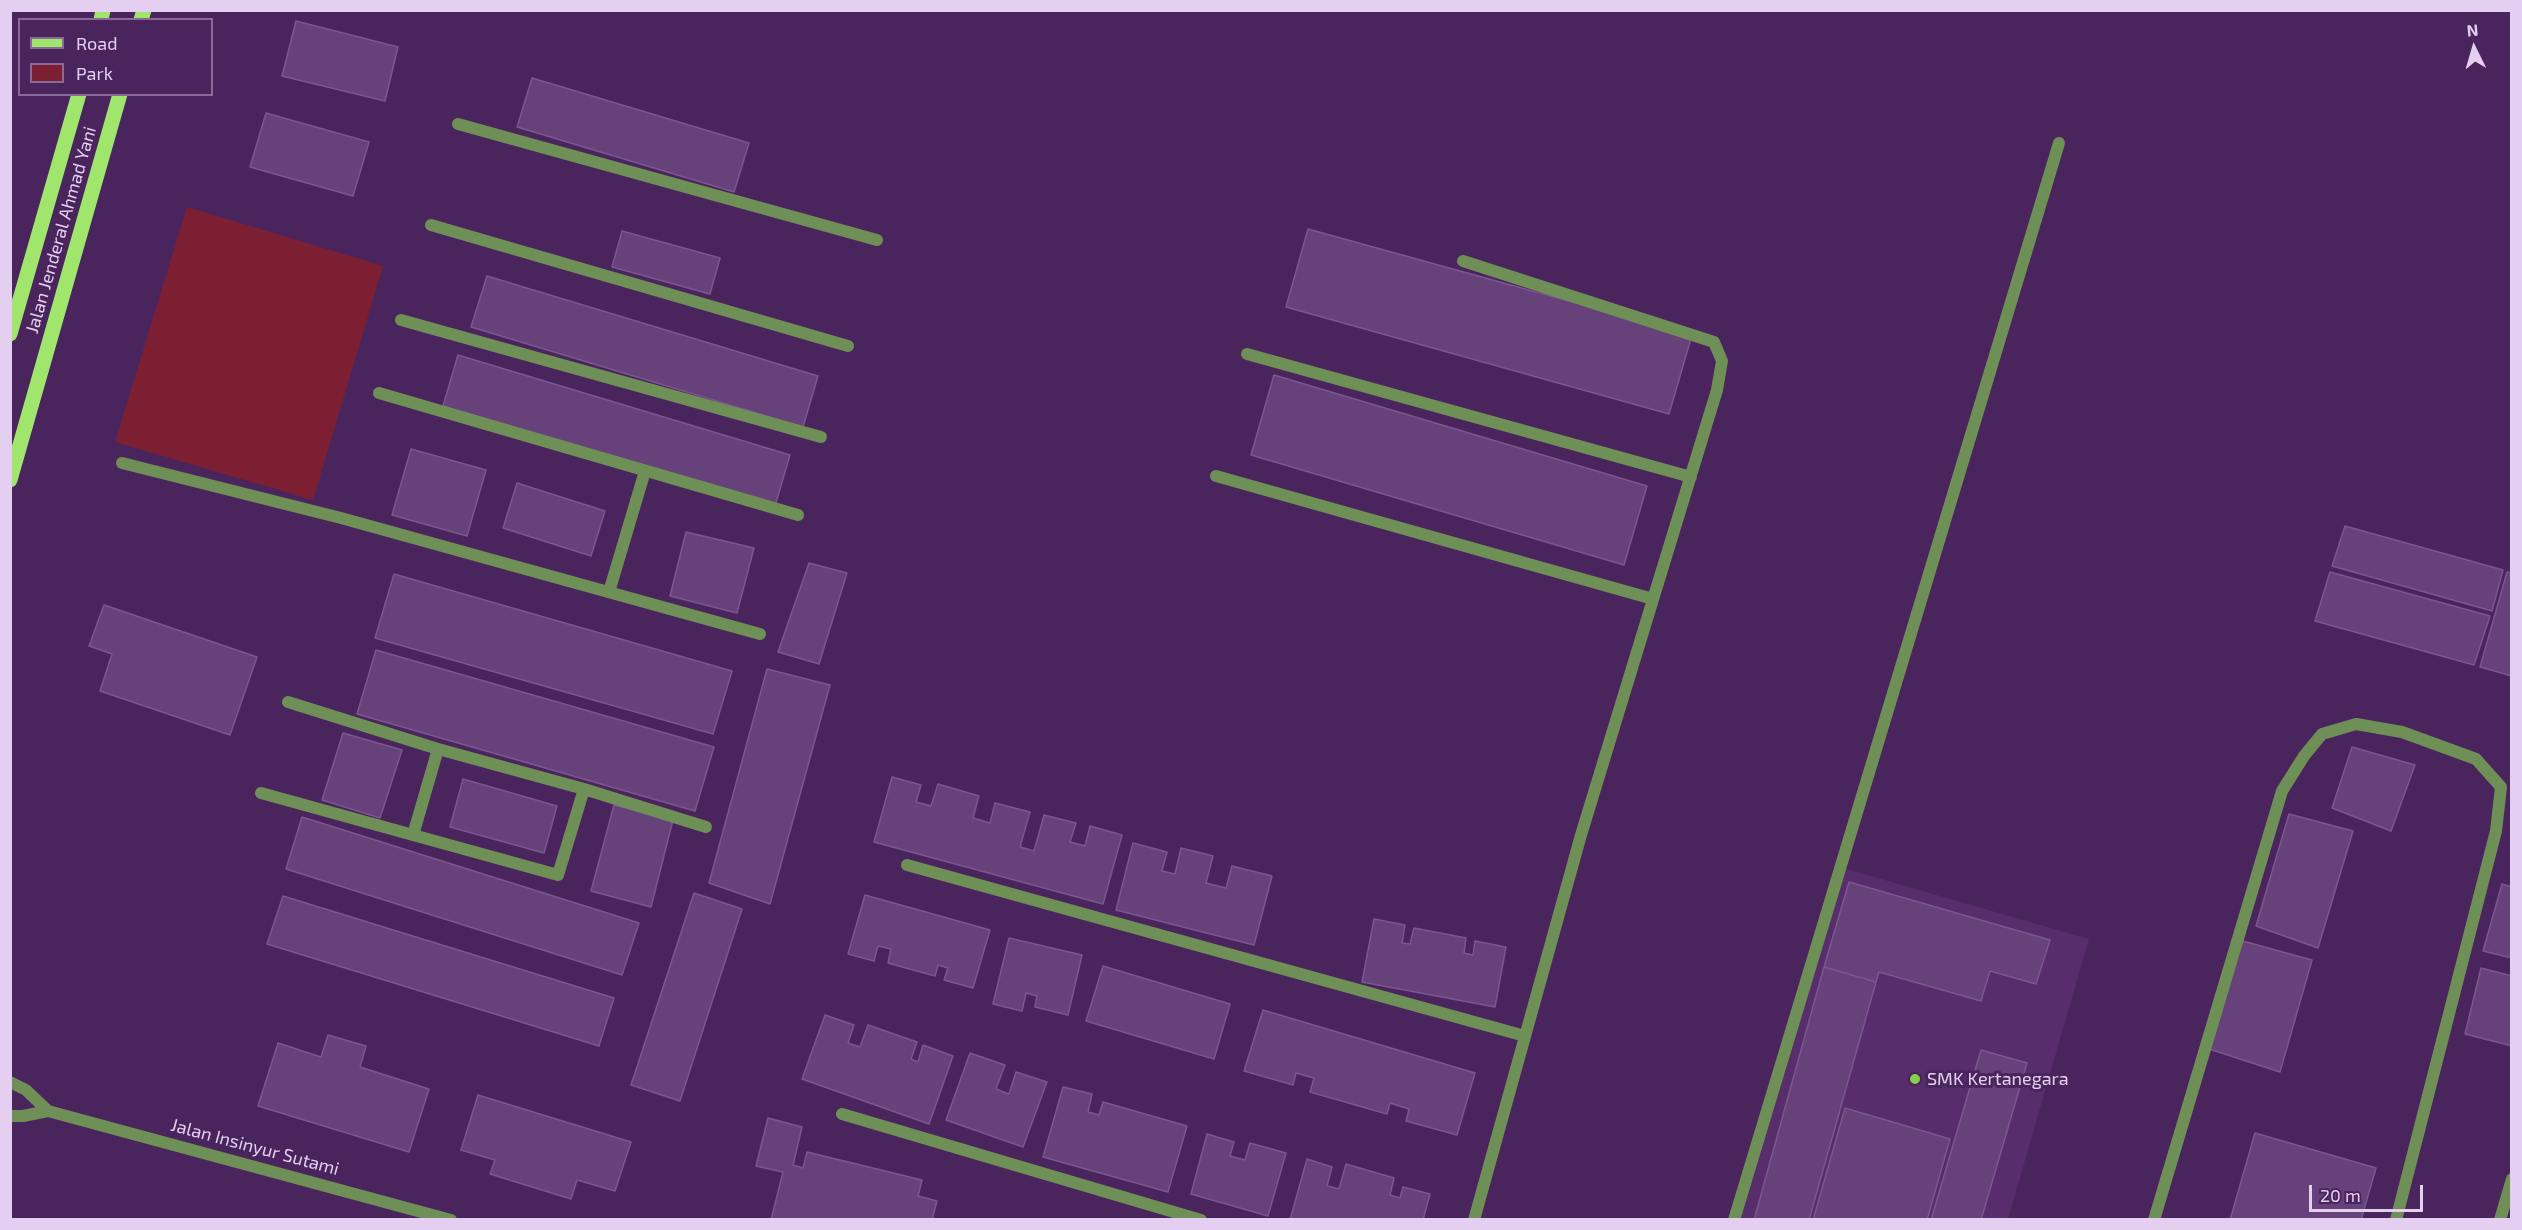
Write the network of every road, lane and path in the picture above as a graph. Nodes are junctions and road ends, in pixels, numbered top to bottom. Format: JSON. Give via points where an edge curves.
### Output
{"nodes":[{"id":1,"x":78,"y":96,"type":"edge"},
{"id":2,"x":119,"y":96,"type":"edge"},
{"id":3,"x":458,"y":124,"type":"dead end"},
{"id":4,"x":2059,"y":143,"type":"dead end"},
{"id":5,"x":430,"y":225,"type":"dead end"},
{"id":6,"x":877,"y":240,"type":"dead end"},
{"id":7,"x":1463,"y":261,"type":"dead end"},
{"id":8,"x":401,"y":320,"type":"dead end"},
{"id":9,"x":10,"y":334,"type":"edge"},
{"id":10,"x":848,"y":346,"type":"dead end"},
{"id":11,"x":1247,"y":354,"type":"dead end"},
{"id":12,"x":379,"y":393,"type":"dead end"},
{"id":13,"x":821,"y":437,"type":"dead end"},
{"id":14,"x":122,"y":463,"type":"dead end"},
{"id":15,"x":645,"y":471,"type":"junction"},
{"id":16,"x":1216,"y":476,"type":"dead end"},
{"id":17,"x":1691,"y":477,"type":"junction"},
{"id":18,"x":10,"y":480,"type":"edge"},
{"id":19,"x":798,"y":515,"type":"dead end"},
{"id":20,"x":609,"y":592,"type":"junction"},
{"id":21,"x":1653,"y":599,"type":"junction"},
{"id":22,"x":760,"y":634,"type":"dead end"},
{"id":23,"x":288,"y":702,"type":"dead end"},
{"id":24,"x":438,"y":749,"type":"junction"},
{"id":25,"x":584,"y":789,"type":"junction"},
{"id":26,"x":261,"y":793,"type":"dead end"},
{"id":27,"x":706,"y":827,"type":"dead end"},
{"id":28,"x":413,"y":835,"type":"junction"},
{"id":29,"x":908,"y":865,"type":"dead end"},
{"id":30,"x":1525,"y":1036,"type":"junction"},
{"id":31,"x":10,"y":1082,"type":"edge"},
{"id":32,"x":48,"y":1110,"type":"junction"},
{"id":33,"x":842,"y":1114,"type":"dead end"},
{"id":34,"x":10,"y":1116,"type":"edge"},
{"id":35,"x":2511,"y":1179,"type":"edge"},
{"id":36,"x":451,"y":1220,"type":"edge"},
{"id":37,"x":1201,"y":1220,"type":"edge"},
{"id":38,"x":1474,"y":1220,"type":"edge"},
{"id":39,"x":1734,"y":1220,"type":"edge"},
{"id":40,"x":2154,"y":1220,"type":"edge"},
{"id":41,"x":2396,"y":1220,"type":"edge"},
{"id":42,"x":2500,"y":1220,"type":"edge"}],
"edges":[{"from":1,"to":9,"type":"main road","name":"Jalan Jenderal Ahmad Yani"},
{"from":2,"to":18,"type":"main road","name":"Jalan Jenderal Ahmad Yani"},
{"from":3,"to":6,"type":"street"},
{"from":4,"to":39,"type":"street"},
{"from":5,"to":10,"type":"street"},
{"from":7,"to":17,"type":"street","via":[[1714,342],[1722,361],[1719,381]]},
{"from":8,"to":13,"type":"street"},
{"from":11,"to":17,"type":"street"},
{"from":12,"to":15,"type":"street"},
{"from":14,"to":20,"type":"street"},
{"from":15,"to":19,"type":"street"},
{"from":15,"to":20,"type":"street"},
{"from":16,"to":21,"type":"street"},
{"from":17,"to":21,"type":"street"},
{"from":20,"to":22,"type":"street"},
{"from":21,"to":30,"type":"street"},
{"from":23,"to":24,"type":"street"},
{"from":24,"to":25,"type":"street"},
{"from":24,"to":28,"type":"street"},
{"from":25,"to":27,"type":"street"},
{"from":25,"to":28,"type":"street","via":[[558,875]]},
{"from":26,"to":28,"type":"street"},
{"from":29,"to":30,"type":"street"},
{"from":30,"to":38,"type":"street"},
{"from":31,"to":32,"type":"street","name":"Jalan Insinyur Sutami","via":[[26,1090]]},
{"from":32,"to":34,"type":"street","name":"Jalan Insinyur Sutami"},
{"from":32,"to":36,"type":"street","name":"Jalan Insinyur Sutami"},
{"from":33,"to":37,"type":"street"},
{"from":35,"to":42,"type":"street"},
{"from":40,"to":41,"type":"street","via":[[2283,791],[2322,734],[2356,724],[2402,732],[2476,759],[2501,787],[2496,831]]}]}
